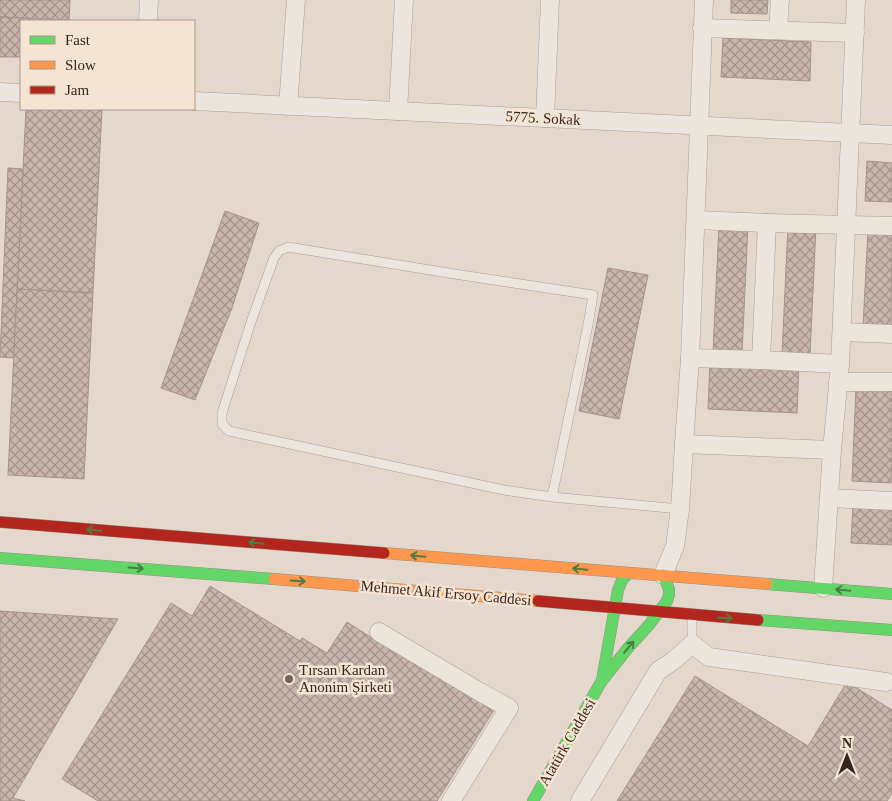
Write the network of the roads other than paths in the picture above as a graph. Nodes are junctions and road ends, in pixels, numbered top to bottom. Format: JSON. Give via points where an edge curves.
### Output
{"nodes":[{"id":1,"x":149,"y":0,"type":"edge"},
{"id":2,"x":296,"y":0,"type":"edge"},
{"id":3,"x":404,"y":0,"type":"edge"},
{"id":4,"x":550,"y":0,"type":"edge"},
{"id":5,"x":704,"y":0,"type":"edge"},
{"id":6,"x":780,"y":0,"type":"edge"},
{"id":7,"x":856,"y":0,"type":"edge"},
{"id":8,"x":148,"y":20,"type":"edge"},
{"id":9,"x":702,"y":28,"type":"junction"},
{"id":10,"x":778,"y":30,"type":"junction"},
{"id":11,"x":854,"y":33,"type":"junction"},
{"id":12,"x":0,"y":92,"type":"edge"},
{"id":13,"x":20,"y":93,"type":"edge"},
{"id":14,"x":195,"y":102,"type":"edge"},
{"id":15,"x":288,"y":106,"type":"junction"},
{"id":16,"x":398,"y":112,"type":"junction"},
{"id":17,"x":545,"y":118,"type":"junction"},
{"id":18,"x":699,"y":126,"type":"junction"},
{"id":19,"x":850,"y":133,"type":"junction"},
{"id":20,"x":892,"y":135,"type":"edge"},
{"id":21,"x":696,"y":220,"type":"junction"},
{"id":22,"x":767,"y":222,"type":"junction"},
{"id":23,"x":846,"y":224,"type":"junction"},
{"id":24,"x":892,"y":226,"type":"edge"},
{"id":25,"x":842,"y":332,"type":"junction"},
{"id":26,"x":892,"y":334,"type":"edge"},
{"id":27,"x":690,"y":358,"type":"junction"},
{"id":28,"x":761,"y":360,"type":"junction"},
{"id":29,"x":840,"y":364,"type":"junction"},
{"id":30,"x":838,"y":382,"type":"junction"},
{"id":31,"x":892,"y":382,"type":"edge"},
{"id":32,"x":684,"y":444,"type":"junction"},
{"id":33,"x":832,"y":450,"type":"junction"},
{"id":34,"x":552,"y":497,"type":"junction"},
{"id":35,"x":829,"y":498,"type":"junction"},
{"id":36,"x":892,"y":501,"type":"edge"},
{"id":37,"x":680,"y":508,"type":"junction"},
{"id":38,"x":0,"y":522,"type":"edge"},
{"id":39,"x":0,"y":558,"type":"edge"},
{"id":40,"x":629,"y":573,"type":"junction"},
{"id":41,"x":663,"y":575,"type":"junction"},
{"id":42,"x":822,"y":588,"type":"junction"},
{"id":43,"x":892,"y":594,"type":"edge"},
{"id":44,"x":614,"y":608,"type":"junction"},
{"id":45,"x":659,"y":612,"type":"junction"},
{"id":46,"x":692,"y":615,"type":"junction"},
{"id":47,"x":892,"y":630,"type":"edge"},
{"id":48,"x":379,"y":632,"type":"dead end"},
{"id":49,"x":692,"y":644,"type":"junction"},
{"id":50,"x":601,"y":682,"type":"junction"},
{"id":51,"x":886,"y":682,"type":"dead end"},
{"id":52,"x":451,"y":801,"type":"edge"},
{"id":53,"x":533,"y":801,"type":"edge"},
{"id":54,"x":580,"y":801,"type":"edge"}],
"edges":[{"from":1,"to":8,"type":"street"},
{"from":2,"to":15,"type":"street"},
{"from":3,"to":16,"type":"street"},
{"from":4,"to":17,"type":"street"},
{"from":5,"to":9,"type":"street"},
{"from":6,"to":10,"type":"street"},
{"from":7,"to":11,"type":"street"},
{"from":9,"to":10,"type":"street"},
{"from":9,"to":18,"type":"street"},
{"from":10,"to":11,"type":"street"},
{"from":11,"to":19,"type":"street"},
{"from":12,"to":13,"type":"street"},
{"from":14,"to":15,"type":"street","name":"5775. Sokak"},
{"from":15,"to":16,"type":"street","name":"5775. Sokak"},
{"from":16,"to":17,"type":"street","name":"5775. Sokak"},
{"from":17,"to":18,"type":"street","name":"5775. Sokak"},
{"from":18,"to":19,"type":"street","name":"5775. Sokak"},
{"from":18,"to":21,"type":"street"},
{"from":19,"to":20,"type":"street","name":"5775. Sokak"},
{"from":19,"to":23,"type":"street"},
{"from":21,"to":22,"type":"street"},
{"from":21,"to":27,"type":"street"},
{"from":22,"to":23,"type":"street"},
{"from":22,"to":28,"type":"street"},
{"from":23,"to":24,"type":"street"},
{"from":23,"to":25,"type":"street"},
{"from":25,"to":26,"type":"street"},
{"from":25,"to":29,"type":"street"},
{"from":27,"to":28,"type":"street"},
{"from":27,"to":32,"type":"street"},
{"from":28,"to":29,"type":"street"},
{"from":29,"to":30,"type":"street"},
{"from":30,"to":31,"type":"street"},
{"from":30,"to":33,"type":"street"},
{"from":32,"to":33,"type":"street"},
{"from":32,"to":37,"type":"street"},
{"from":33,"to":35,"type":"street"},
{"from":34,"to":34,"type":"lane","via":[[504,490],[229,431],[222,424],[222,413],[251,322],[279,251],[288,247],[593,295]]},
{"from":34,"to":37,"type":"lane"},
{"from":35,"to":36,"type":"street"},
{"from":35,"to":42,"type":"street"},
{"from":37,"to":41,"type":"street","via":[[675,546]]},
{"from":40,"to":38,"type":"main road","one_way":true},
{"from":39,"to":44,"type":"main road","name":"Mehmet Akif Ersoy Caddesi","one_way":true},
{"from":40,"to":41,"type":"main road"},
{"from":40,"to":44,"type":"main road","via":[[620,583]]},
{"from":41,"to":42,"type":"main road"},
{"from":41,"to":45,"type":"main road","via":[[669,595]]},
{"from":43,"to":42,"type":"main road","one_way":true},
{"from":44,"to":45,"type":"main road","name":"Mehmet Akif Ersoy Caddesi"},
{"from":44,"to":50,"type":"main road"},
{"from":45,"to":46,"type":"main road","name":"Mehmet Akif Ersoy Caddesi"},
{"from":50,"to":45,"type":"main road","one_way":true},
{"from":46,"to":47,"type":"main road","name":"Mehmet Akif Ersoy Caddesi","one_way":true},
{"from":46,"to":49,"type":"lane"},
{"from":48,"to":52,"type":"street","via":[[509,708]]},
{"from":49,"to":51,"type":"street","via":[[709,657]]},
{"from":49,"to":54,"type":"street","via":[[658,671]]},
{"from":50,"to":53,"type":"main road","name":"Atatürk Caddesi"}]}
